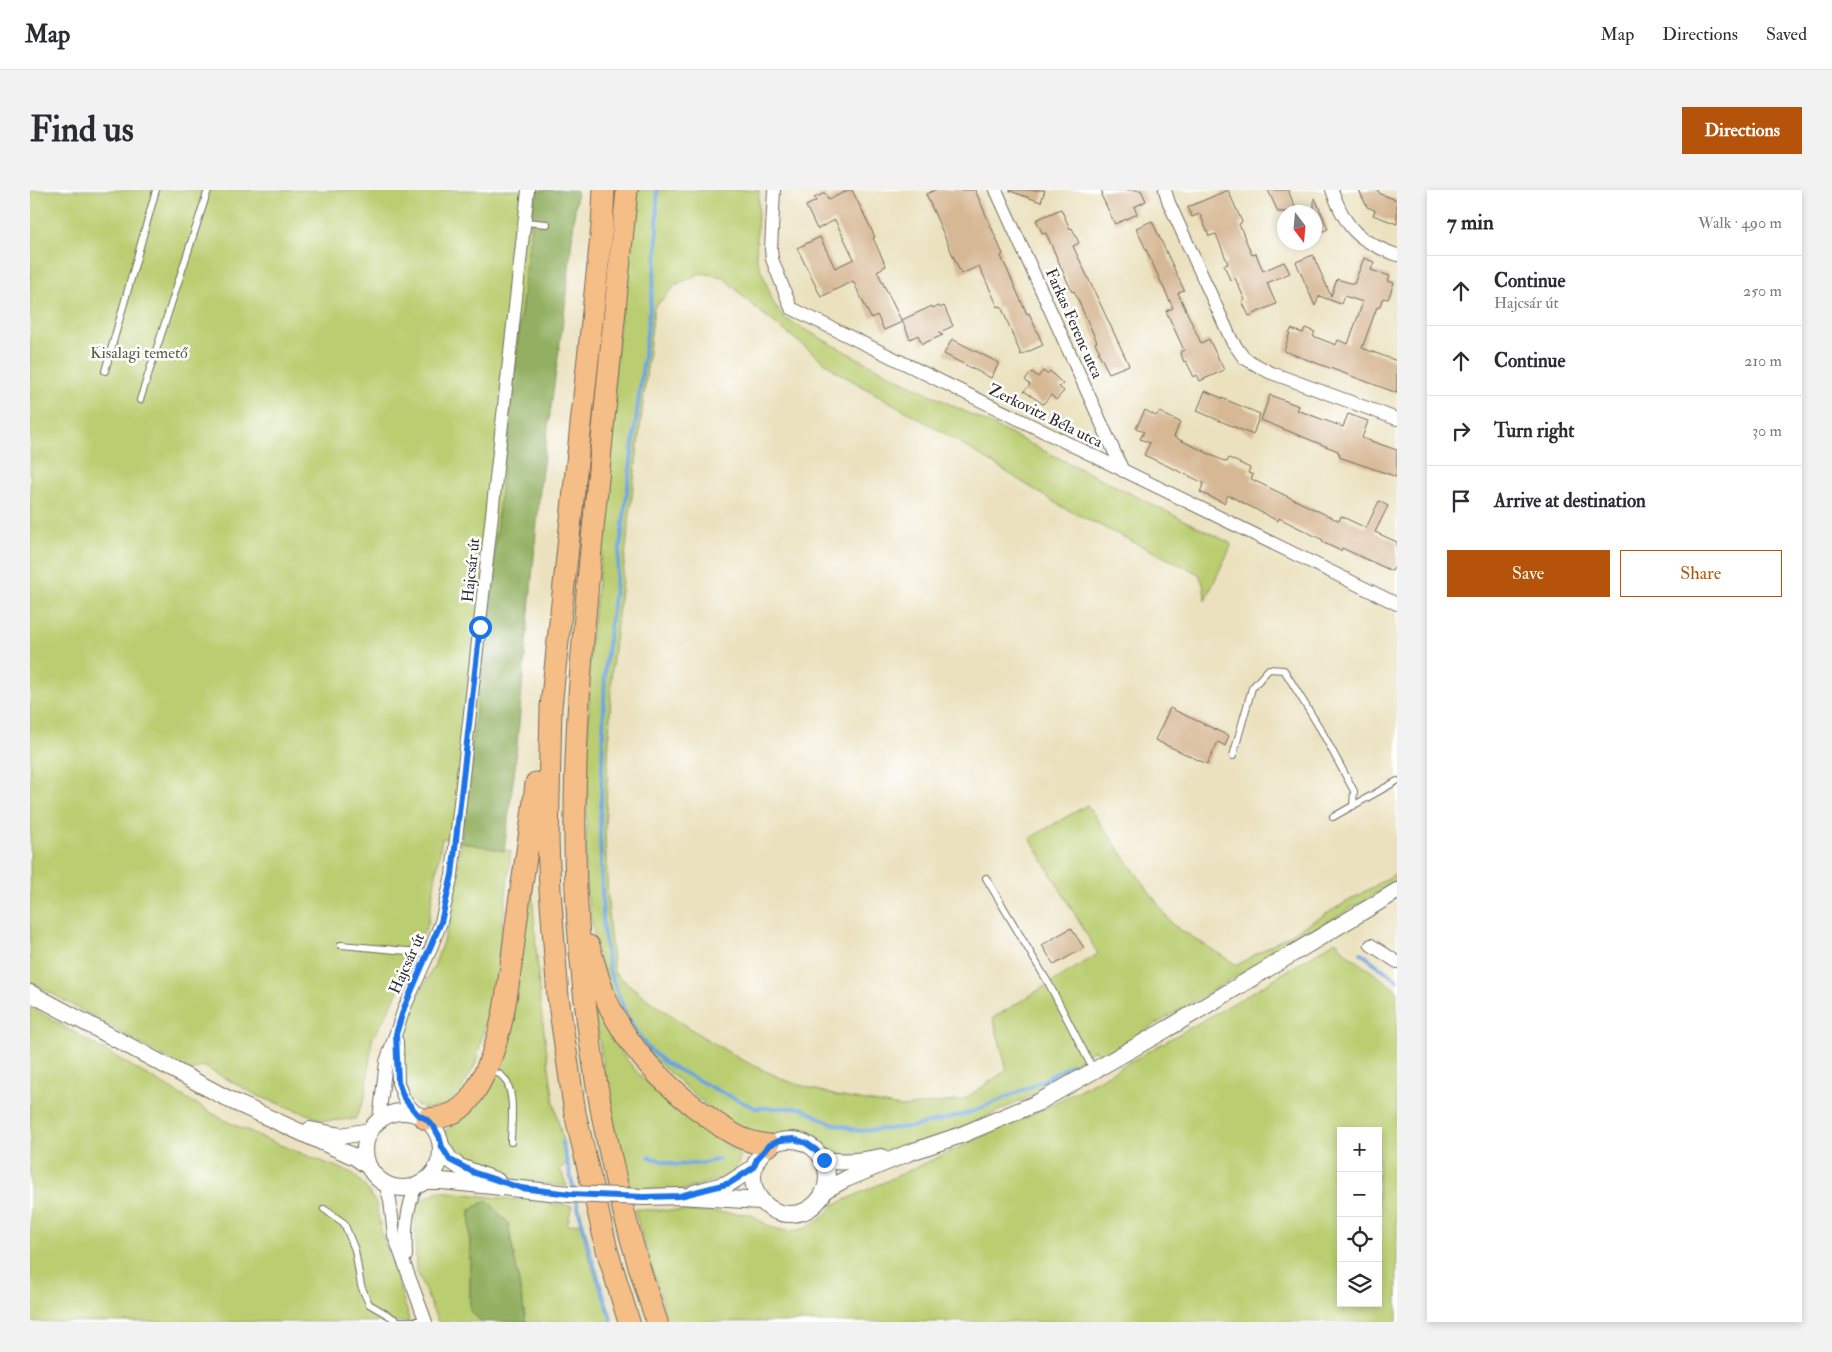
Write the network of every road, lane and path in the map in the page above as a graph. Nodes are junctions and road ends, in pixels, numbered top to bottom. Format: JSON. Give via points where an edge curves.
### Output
{"nodes":[{"id":1,"x":156,"y":190,"type":"edge"},
{"id":2,"x":208,"y":190,"type":"edge"},
{"id":3,"x":528,"y":190,"type":"edge"},
{"id":4,"x":604,"y":190,"type":"edge"},
{"id":5,"x":627,"y":190,"type":"edge"},
{"id":6,"x":774,"y":190,"type":"edge"},
{"id":7,"x":996,"y":190,"type":"edge"},
{"id":8,"x":1165,"y":190,"type":"edge"},
{"id":9,"x":1332,"y":190,"type":"edge"},
{"id":10,"x":524,"y":222,"type":"junction"},
{"id":11,"x":546,"y":224,"type":"dead end"},
{"id":12,"x":1397,"y":255,"type":"edge"},
{"id":13,"x":104,"y":371,"type":"dead end"},
{"id":14,"x":140,"y":400,"type":"dead end"},
{"id":15,"x":1397,"y":419,"type":"edge"},
{"id":16,"x":1123,"y":471,"type":"junction"},
{"id":17,"x":1397,"y":604,"type":"edge"},
{"id":18,"x":552,"y":707,"type":"junction"},
{"id":19,"x":1233,"y":756,"type":"dead end"},
{"id":20,"x":1397,"y":781,"type":"edge"},
{"id":21,"x":1353,"y":806,"type":"junction"},
{"id":22,"x":1333,"y":817,"type":"dead end"},
{"id":23,"x":986,"y":878,"type":"dead end"},
{"id":24,"x":1397,"y":891,"type":"edge"},
{"id":25,"x":578,"y":909,"type":"junction"},
{"id":26,"x":341,"y":945,"type":"dead end"},
{"id":27,"x":1371,"y":945,"type":"dead end"},
{"id":28,"x":429,"y":952,"type":"junction"},
{"id":29,"x":1397,"y":962,"type":"edge"},
{"id":30,"x":30,"y":993,"type":"edge"},
{"id":31,"x":396,"y":1034,"type":"junction"},
{"id":32,"x":486,"y":1069,"type":"junction"},
{"id":33,"x":1094,"y":1071,"type":"junction"},
{"id":34,"x":422,"y":1116,"type":"junction"},
{"id":35,"x":276,"y":1122,"type":"junction"},
{"id":36,"x":375,"y":1125,"type":"junction"},
{"id":37,"x":511,"y":1142,"type":"dead end"},
{"id":38,"x":769,"y":1145,"type":"junction"},
{"id":39,"x":442,"y":1147,"type":"junction"},
{"id":40,"x":908,"y":1153,"type":"junction"},
{"id":41,"x":824,"y":1160,"type":"junction"},
{"id":42,"x":368,"y":1166,"type":"junction"},
{"id":43,"x":753,"y":1168,"type":"junction"},
{"id":44,"x":385,"y":1184,"type":"junction"},
{"id":45,"x":421,"y":1184,"type":"junction"},
{"id":46,"x":521,"y":1188,"type":"junction"},
{"id":47,"x":825,"y":1190,"type":"junction"},
{"id":48,"x":680,"y":1196,"type":"junction"},
{"id":49,"x":761,"y":1201,"type":"junction"},
{"id":50,"x":324,"y":1209,"type":"dead end"},
{"id":51,"x":406,"y":1271,"type":"junction"},
{"id":52,"x":426,"y":1322,"type":"edge"},
{"id":53,"x":629,"y":1322,"type":"edge"},
{"id":54,"x":657,"y":1322,"type":"edge"}],
"edges":[{"from":1,"to":13,"type":"lane"},
{"from":2,"to":14,"type":"lane"},
{"from":3,"to":10,"type":"street","name":"Hajcsár út"},
{"from":4,"to":18,"type":"highway"},
{"from":5,"to":25,"type":"highway","via":[[582,638],[576,790]]},
{"from":6,"to":16,"type":"street","name":"Zerkovitz Béla utca","via":[[772,258],[791,308]]},
{"from":7,"to":16,"type":"street","name":"Farkas Ferenc utca"},
{"from":8,"to":15,"type":"street","via":[[1232,341],[1244,358],[1269,372]]},
{"from":9,"to":12,"type":"street","via":[[1345,219],[1360,237]]},
{"from":10,"to":11,"type":"lane"},
{"from":10,"to":28,"type":"street","name":"Hajcsár út","via":[[452,875],[441,922]]},
{"from":16,"to":17,"type":"street","name":"Zerkovitz Béla utca"},
{"from":18,"to":32,"type":"highway","via":[[536,782],[532,830],[504,1009]]},
{"from":18,"to":53,"type":"highway","via":[[548,796],[550,890],[565,1055],[589,1181]]},
{"from":19,"to":21,"type":"lane","via":[[1252,688],[1269,669],[1284,670],[1354,791]]},
{"from":20,"to":21,"type":"lane"},
{"from":21,"to":22,"type":"lane"},
{"from":23,"to":33,"type":"lane","via":[[1049,984]]},
{"from":24,"to":33,"type":"street"},
{"from":25,"to":38,"type":"highway","via":[[603,992],[615,1019],[638,1055],[682,1098],[716,1123],[745,1140]]},
{"from":25,"to":54,"type":"highway","via":[[584,992],[601,1106],[632,1241]]},
{"from":26,"to":28,"type":"lane"},
{"from":27,"to":29,"type":"street"},
{"from":28,"to":31,"type":"street","name":"Hajcsár út"},
{"from":30,"to":35,"type":"street"},
{"from":31,"to":34,"type":"street","name":"Hajcsár út","via":[[398,1082],[404,1098]]},
{"from":31,"to":36,"type":"street","name":"Hajcsár út","via":[[386,1062]]},
{"from":32,"to":34,"type":"highway","via":[[469,1100],[457,1112],[440,1118]]},
{"from":32,"to":37,"type":"lane","via":[[501,1076],[509,1090]]},
{"from":33,"to":40,"type":"street","via":[[1037,1102],[961,1135]]},
{"from":34,"to":36,"type":"street","via":[[404,1111],[391,1113]]},
{"from":34,"to":39,"type":"street","via":[[434,1127]]},
{"from":35,"to":36,"type":"street","via":[[340,1136]]},
{"from":35,"to":42,"type":"street","via":[[355,1157]]},
{"from":36,"to":42,"type":"street","via":[[365,1142]]},
{"from":38,"to":41,"type":"street","via":[[794,1139],[816,1150]]},
{"from":38,"to":43,"type":"street"},
{"from":39,"to":45,"type":"street","via":[[435,1172]]},
{"from":39,"to":46,"type":"street","via":[[450,1160],[460,1167]]},
{"from":40,"to":41,"type":"street","via":[[861,1161]]},
{"from":40,"to":47,"type":"street"},
{"from":41,"to":47,"type":"street","via":[[828,1180]]},
{"from":42,"to":44,"type":"street"},
{"from":43,"to":48,"type":"street","via":[[730,1183]]},
{"from":43,"to":49,"type":"street","via":[[752,1180]]},
{"from":44,"to":45,"type":"street","via":[[400,1188]]},
{"from":44,"to":51,"type":"street","via":[[394,1236]]},
{"from":45,"to":46,"type":"street","via":[[442,1180]]},
{"from":45,"to":51,"type":"street","via":[[407,1210]]},
{"from":46,"to":48,"type":"street","bridge":true,"via":[[570,1194]]},
{"from":47,"to":49,"type":"street","via":[[814,1206],[796,1214],[777,1212]]},
{"from":48,"to":49,"type":"street"},
{"from":50,"to":52,"type":"lane","via":[[344,1223],[355,1250],[361,1286],[369,1304],[398,1321]]},
{"from":51,"to":52,"type":"street"}]}
